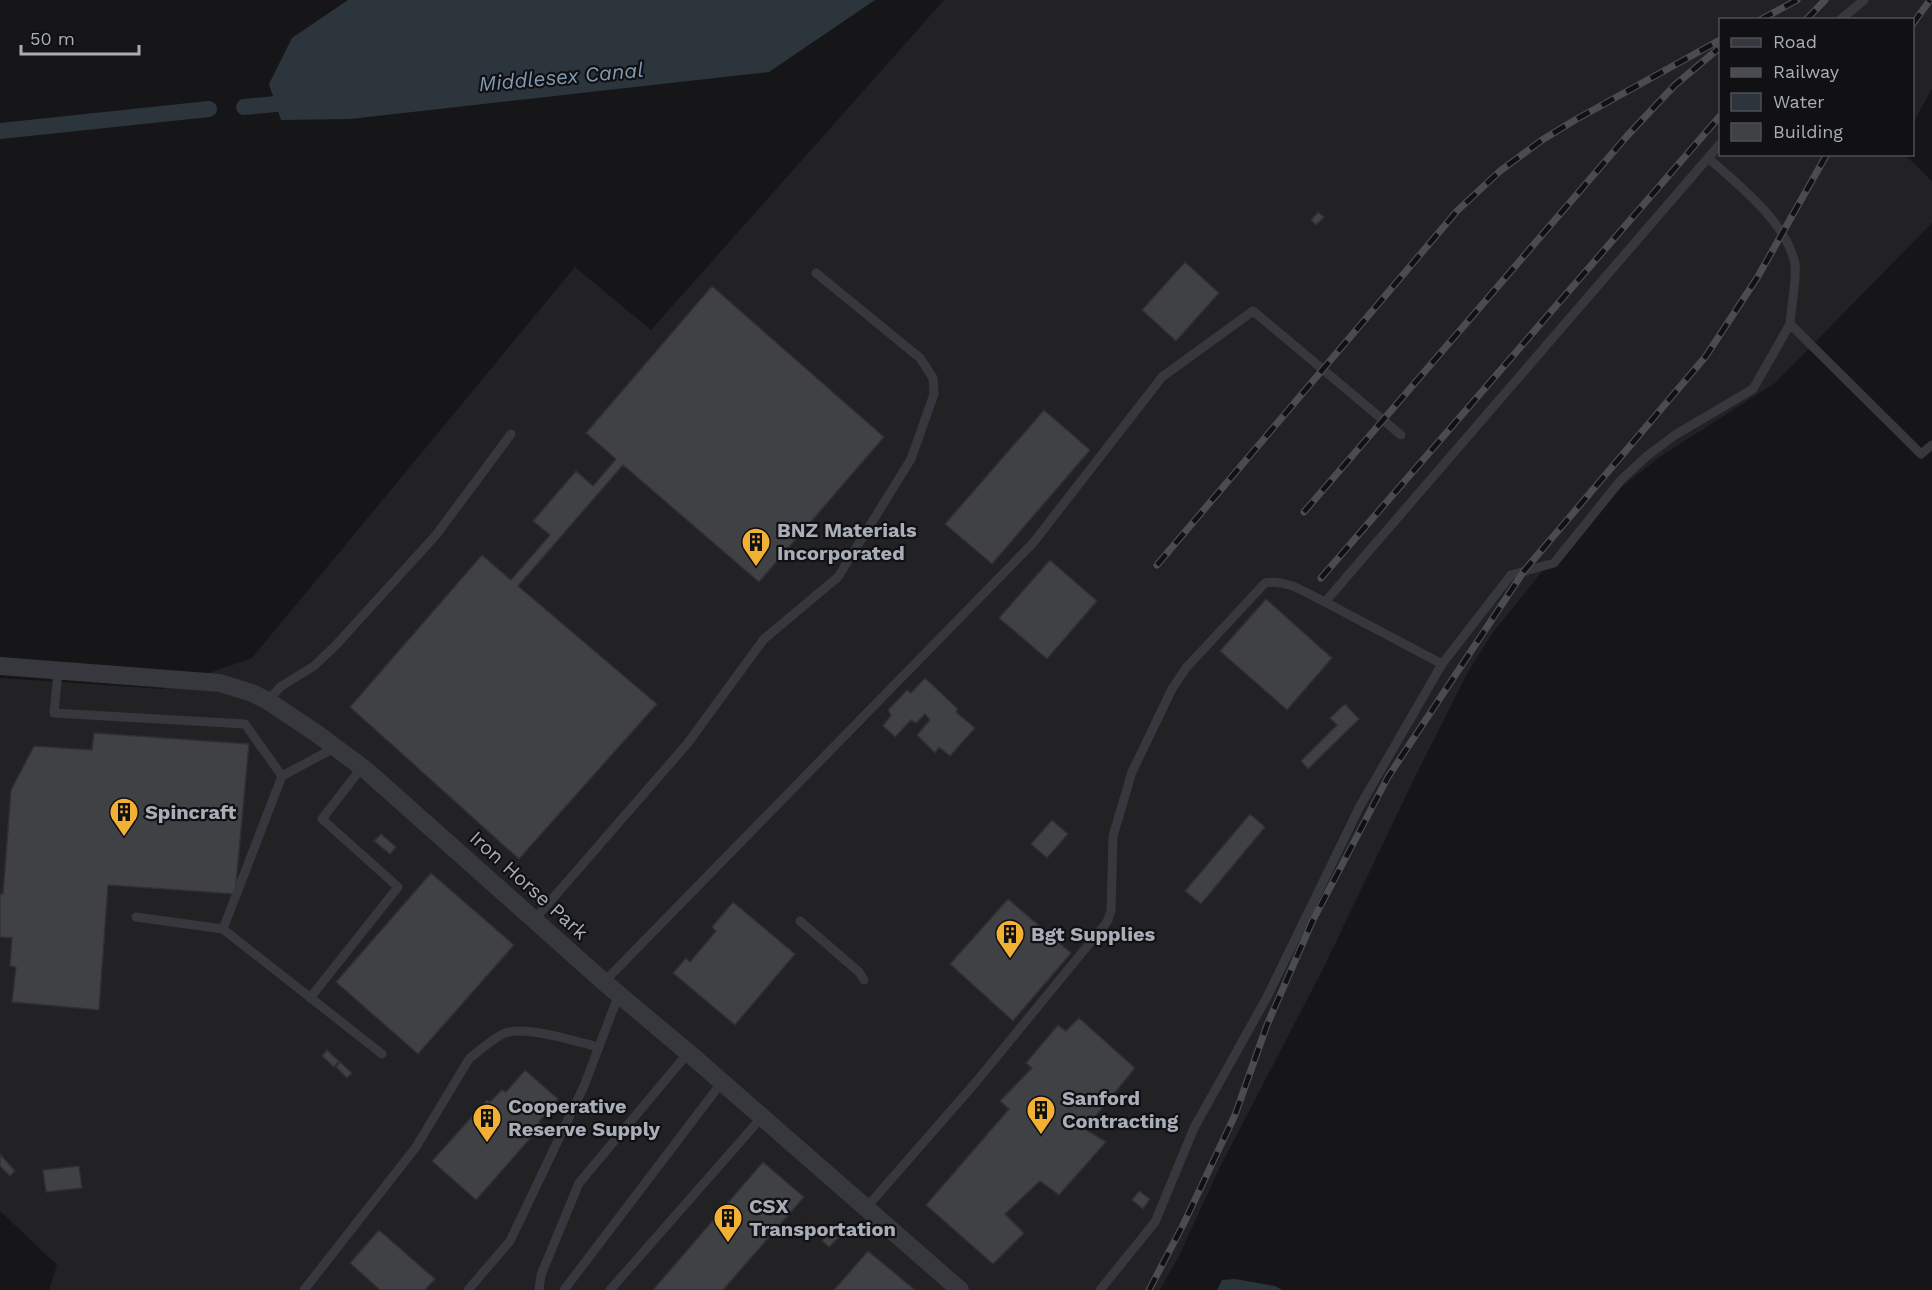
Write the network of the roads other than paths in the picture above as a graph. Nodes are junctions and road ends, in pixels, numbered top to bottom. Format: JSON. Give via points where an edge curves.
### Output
{"nodes":[{"id":1,"x":1864,"y":0,"type":"edge"},
{"id":2,"x":1842,"y":18,"type":"edge"},
{"id":3,"x":1719,"y":145,"type":"edge"},
{"id":4,"x":1708,"y":158,"type":"junction"},
{"id":5,"x":816,"y":273,"type":"dead end"},
{"id":6,"x":1790,"y":324,"type":"junction"},
{"id":7,"x":512,"y":434,"type":"dead end"},
{"id":8,"x":1401,"y":435,"type":"dead end"},
{"id":9,"x":1932,"y":445,"type":"edge"},
{"id":10,"x":1325,"y":602,"type":"junction"},
{"id":11,"x":1442,"y":664,"type":"junction"},
{"id":12,"x":0,"y":666,"type":"edge"},
{"id":13,"x":58,"y":672,"type":"junction"},
{"id":14,"x":268,"y":701,"type":"junction"},
{"id":15,"x":336,"y":746,"type":"junction"},
{"id":16,"x":362,"y":767,"type":"junction"},
{"id":17,"x":282,"y":776,"type":"junction"},
{"id":18,"x":136,"y":916,"type":"dead end"},
{"id":19,"x":534,"y":920,"type":"junction"},
{"id":20,"x":800,"y":921,"type":"dead end"},
{"id":21,"x":224,"y":929,"type":"junction"},
{"id":22,"x":864,"y":980,"type":"dead end"},
{"id":23,"x":604,"y":982,"type":"junction"},
{"id":24,"x":619,"y":994,"type":"junction"},
{"id":25,"x":310,"y":998,"type":"junction"},
{"id":26,"x":599,"y":1047,"type":"junction"},
{"id":27,"x":688,"y":1053,"type":"junction"},
{"id":28,"x":382,"y":1054,"type":"dead end"},
{"id":29,"x":722,"y":1082,"type":"junction"},
{"id":30,"x":762,"y":1118,"type":"junction"},
{"id":31,"x":866,"y":1208,"type":"junction"},
{"id":32,"x":304,"y":1290,"type":"edge"},
{"id":33,"x":468,"y":1290,"type":"edge"},
{"id":34,"x":539,"y":1290,"type":"edge"},
{"id":35,"x":564,"y":1290,"type":"edge"},
{"id":36,"x":610,"y":1290,"type":"edge"},
{"id":37,"x":960,"y":1290,"type":"edge"},
{"id":38,"x":1100,"y":1290,"type":"edge"}],
"edges":[{"from":1,"to":2,"type":"lane"},
{"from":3,"to":4,"type":"lane"},
{"from":4,"to":6,"type":"lane","via":[[1749,194],[1782,232],[1795,264]]},
{"from":4,"to":10,"type":"lane"},
{"from":5,"to":19,"type":"lane","via":[[921,358],[933,378],[934,394],[911,459],[838,577],[764,639],[687,744]]},
{"from":6,"to":9,"type":"lane","via":[[1922,454]]},
{"from":6,"to":11,"type":"lane","via":[[1753,389],[1647,456],[1621,480],[1554,563],[1511,575]]},
{"from":7,"to":14,"type":"lane","via":[[436,535],[336,645],[314,666],[280,687]]},
{"from":8,"to":23,"type":"lane","via":[[1253,311],[1162,377],[1033,543]]},
{"from":10,"to":11,"type":"lane"},
{"from":10,"to":31,"type":"lane","via":[[1286,584],[1264,583],[1185,668],[1132,772],[1118,815],[1107,922]]},
{"from":11,"to":38,"type":"lane","via":[[1360,806],[1267,997],[1194,1128],[1155,1222]]},
{"from":12,"to":13,"type":"street","name":"Iron Horse Park"},
{"from":13,"to":14,"type":"street","name":"Iron Horse Park","via":[[220,683]]},
{"from":13,"to":17,"type":"lane","via":[[54,713],[245,724]]},
{"from":14,"to":15,"type":"street","name":"Iron Horse Park"},
{"from":15,"to":16,"type":"street","name":"Iron Horse Park"},
{"from":15,"to":17,"type":"lane"},
{"from":16,"to":19,"type":"street","name":"Iron Horse Park"},
{"from":16,"to":25,"type":"lane","via":[[322,819],[398,887]]},
{"from":17,"to":21,"type":"lane"},
{"from":18,"to":21,"type":"lane"},
{"from":19,"to":23,"type":"street","name":"Iron Horse Park"},
{"from":20,"to":22,"type":"lane"},
{"from":21,"to":25,"type":"lane"},
{"from":23,"to":24,"type":"street","name":"Iron Horse Park"},
{"from":24,"to":26,"type":"lane"},
{"from":24,"to":27,"type":"street","name":"Iron Horse Park"},
{"from":25,"to":28,"type":"lane"},
{"from":26,"to":32,"type":"lane","via":[[523,1029],[504,1033],[480,1049],[416,1147]]},
{"from":26,"to":33,"type":"lane","via":[[510,1241]]},
{"from":27,"to":29,"type":"street","name":"Iron Horse Park"},
{"from":27,"to":34,"type":"lane","via":[[579,1183],[541,1275]]},
{"from":29,"to":30,"type":"street","name":"Iron Horse Park"},
{"from":29,"to":35,"type":"lane"},
{"from":30,"to":31,"type":"street","name":"Iron Horse Park"},
{"from":30,"to":36,"type":"lane"},
{"from":31,"to":37,"type":"street","name":"Iron Horse Park"}]}
